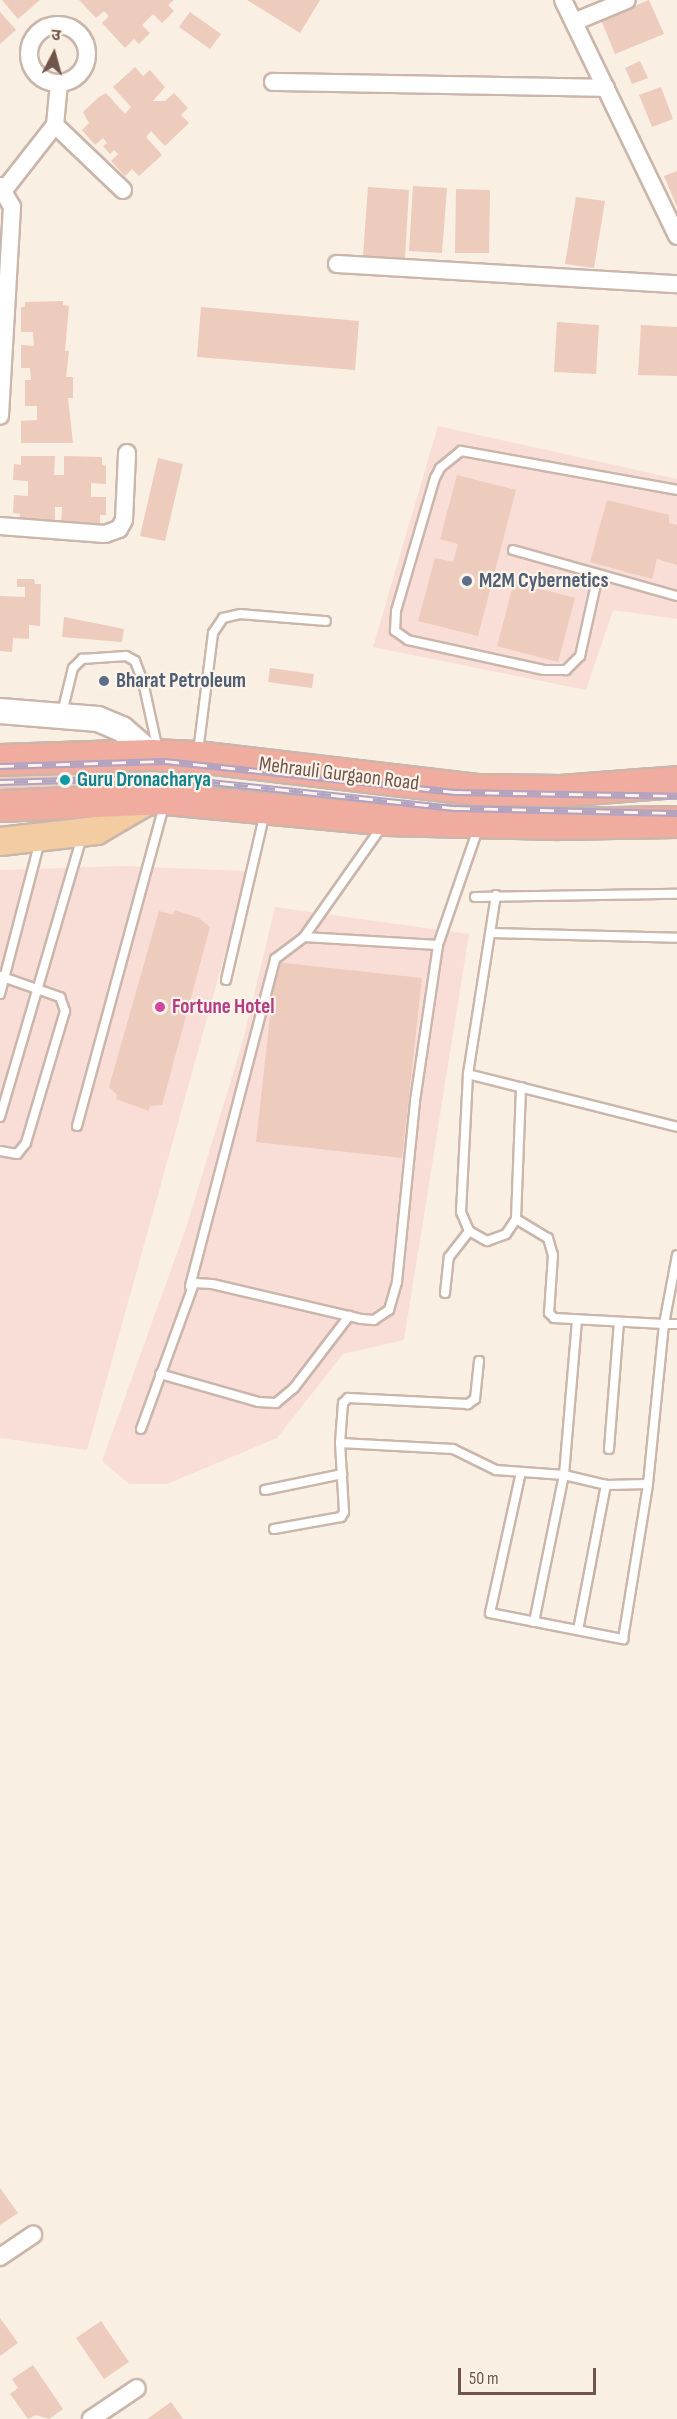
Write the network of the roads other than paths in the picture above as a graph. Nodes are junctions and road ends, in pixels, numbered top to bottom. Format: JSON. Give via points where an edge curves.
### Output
{"nodes":[{"id":1,"x":563,"y":0,"type":"edge"},
{"id":2,"x":627,"y":0,"type":"edge"},
{"id":3,"x":574,"y":22,"type":"junction"},
{"id":4,"x":273,"y":82,"type":"dead end"},
{"id":5,"x":59,"y":83,"type":"dead end"},
{"id":6,"x":606,"y":88,"type":"junction"},
{"id":7,"x":55,"y":125,"type":"junction"},
{"id":8,"x":2,"y":188,"type":"edge"},
{"id":9,"x":123,"y":190,"type":"dead end"},
{"id":10,"x":677,"y":236,"type":"edge"},
{"id":11,"x":337,"y":264,"type":"dead end"},
{"id":12,"x":677,"y":284,"type":"edge"},
{"id":13,"x":0,"y":416,"type":"edge"},
{"id":14,"x":127,"y":453,"type":"dead end"},
{"id":15,"x":677,"y":490,"type":"edge"},
{"id":16,"x":0,"y":526,"type":"edge"},
{"id":17,"x":513,"y":550,"type":"dead end"},
{"id":18,"x":598,"y":575,"type":"junction"},
{"id":19,"x":677,"y":597,"type":"edge"},
{"id":20,"x":326,"y":621,"type":"dead end"},
{"id":21,"x":0,"y":711,"type":"edge"},
{"id":22,"x":62,"y":717,"type":"junction"},
{"id":23,"x":155,"y":755,"type":"junction"},
{"id":24,"x":197,"y":757,"type":"junction"},
{"id":25,"x":0,"y":760,"type":"edge"},
{"id":26,"x":677,"y":782,"type":"edge"},
{"id":27,"x":158,"y":799,"type":"junction"},
{"id":28,"x":0,"y":806,"type":"edge"},
{"id":29,"x":267,"y":807,"type":"junction"},
{"id":30,"x":387,"y":820,"type":"junction"},
{"id":31,"x":677,"y":822,"type":"edge"},
{"id":32,"x":481,"y":823,"type":"junction"},
{"id":33,"x":83,"y":832,"type":"junction"},
{"id":34,"x":40,"y":838,"type":"junction"},
{"id":35,"x":0,"y":841,"type":"edge"},
{"id":36,"x":677,"y":894,"type":"edge"},
{"id":37,"x":496,"y":895,"type":"junction"},
{"id":38,"x":475,"y":897,"type":"dead end"},
{"id":39,"x":491,"y":933,"type":"junction"},
{"id":40,"x":304,"y":937,"type":"junction"},
{"id":41,"x":677,"y":939,"type":"edge"},
{"id":42,"x":438,"y":945,"type":"junction"},
{"id":43,"x":2,"y":977,"type":"edge"},
{"id":44,"x":226,"y":980,"type":"dead end"},
{"id":45,"x":36,"y":988,"type":"junction"},
{"id":46,"x":0,"y":994,"type":"edge"},
{"id":47,"x":468,"y":1074,"type":"junction"},
{"id":48,"x":521,"y":1088,"type":"junction"},
{"id":49,"x":0,"y":1118,"type":"edge"},
{"id":50,"x":77,"y":1126,"type":"dead end"},
{"id":51,"x":677,"y":1127,"type":"edge"},
{"id":52,"x":0,"y":1151,"type":"edge"},
{"id":53,"x":516,"y":1219,"type":"junction"},
{"id":54,"x":469,"y":1231,"type":"junction"},
{"id":55,"x":677,"y":1255,"type":"edge"},
{"id":56,"x":190,"y":1288,"type":"junction"},
{"id":57,"x":445,"y":1293,"type":"dead end"},
{"id":58,"x":349,"y":1316,"type":"junction"},
{"id":59,"x":578,"y":1320,"type":"junction"},
{"id":60,"x":619,"y":1323,"type":"junction"},
{"id":61,"x":664,"y":1324,"type":"junction"},
{"id":62,"x":677,"y":1324,"type":"edge"},
{"id":63,"x":479,"y":1361,"type":"dead end"},
{"id":64,"x":160,"y":1374,"type":"junction"},
{"id":65,"x":141,"y":1429,"type":"dead end"},
{"id":66,"x":340,"y":1443,"type":"junction"},
{"id":67,"x":609,"y":1449,"type":"dead end"},
{"id":68,"x":521,"y":1472,"type":"junction"},
{"id":69,"x":342,"y":1474,"type":"junction"},
{"id":70,"x":564,"y":1475,"type":"junction"},
{"id":71,"x":648,"y":1484,"type":"junction"},
{"id":72,"x":606,"y":1485,"type":"junction"},
{"id":73,"x":265,"y":1490,"type":"dead end"},
{"id":74,"x":274,"y":1529,"type":"dead end"},
{"id":75,"x":534,"y":1622,"type":"junction"},
{"id":76,"x":578,"y":1630,"type":"junction"},
{"id":77,"x":33,"y":2235,"type":"dead end"},
{"id":78,"x":0,"y":2257,"type":"edge"},
{"id":79,"x":137,"y":2388,"type":"dead end"},
{"id":80,"x":91,"y":2419,"type":"edge"}],
"edges":[{"from":1,"to":3,"type":"street"},
{"from":2,"to":3,"type":"street"},
{"from":3,"to":6,"type":"street"},
{"from":4,"to":6,"type":"street"},
{"from":5,"to":7,"type":"street"},
{"from":6,"to":10,"type":"street"},
{"from":7,"to":8,"type":"street"},
{"from":7,"to":9,"type":"street"},
{"from":8,"to":13,"type":"street","via":[[12,207]]},
{"from":11,"to":12,"type":"street"},
{"from":14,"to":16,"type":"street","via":[[124,520],[119,529],[105,534]]},
{"from":15,"to":18,"type":"lane","via":[[461,451],[440,468],[435,478],[396,611],[395,631],[408,640],[544,670],[566,670],[580,656]]},
{"from":17,"to":18,"type":"lane"},
{"from":18,"to":19,"type":"lane"},
{"from":20,"to":24,"type":"lane","via":[[240,614],[216,624]]},
{"from":21,"to":22,"type":"street"},
{"from":22,"to":23,"type":"street","via":[[111,723]]},
{"from":22,"to":23,"type":"lane","via":[[72,668],[82,659],[126,656],[135,661],[143,682]]},
{"from":23,"to":24,"type":"highway","name":"Mehrauli Gurgaon Road"},
{"from":23,"to":25,"type":"highway","name":"Mehrauli Gurgaon Road"},
{"from":24,"to":26,"type":"highway","name":"Mehrauli Gurgaon Road","via":[[479,790],[561,791]]},
{"from":27,"to":28,"type":"highway","name":"Mehrauli Gurgaon Road"},
{"from":27,"to":29,"type":"highway","name":"Mehrauli Gurgaon Road"},
{"from":27,"to":33,"type":"main road","via":[[96,830]]},
{"from":27,"to":50,"type":"lane"},
{"from":29,"to":30,"type":"highway","name":"Mehrauli Gurgaon Road"},
{"from":29,"to":44,"type":"lane"},
{"from":30,"to":32,"type":"highway","name":"Mehrauli Gurgaon Road"},
{"from":30,"to":40,"type":"lane"},
{"from":31,"to":32,"type":"highway","name":"Mehrauli Gurgaon Road"},
{"from":32,"to":42,"type":"lane"},
{"from":33,"to":34,"type":"main road"},
{"from":33,"to":45,"type":"lane"},
{"from":34,"to":35,"type":"main road"},
{"from":34,"to":43,"type":"lane"},
{"from":36,"to":37,"type":"lane"},
{"from":37,"to":38,"type":"lane"},
{"from":37,"to":39,"type":"lane"},
{"from":39,"to":41,"type":"lane"},
{"from":39,"to":47,"type":"lane"},
{"from":40,"to":42,"type":"lane"},
{"from":40,"to":56,"type":"lane","via":[[274,959]]},
{"from":42,"to":58,"type":"lane","via":[[415,1101],[397,1282],[389,1310],[382,1317],[374,1320]]},
{"from":43,"to":45,"type":"lane"},
{"from":43,"to":46,"type":"lane"},
{"from":45,"to":49,"type":"lane"},
{"from":45,"to":52,"type":"lane","via":[[60,997],[65,1011],[26,1143],[17,1154]]},
{"from":47,"to":48,"type":"lane"},
{"from":47,"to":54,"type":"lane","via":[[461,1212]]},
{"from":48,"to":51,"type":"lane"},
{"from":48,"to":53,"type":"lane"},
{"from":53,"to":54,"type":"lane","via":[[512,1228],[496,1240],[479,1238]]},
{"from":53,"to":59,"type":"lane","via":[[548,1238],[553,1255],[549,1313],[554,1318]]},
{"from":54,"to":57,"type":"lane","via":[[449,1257]]},
{"from":55,"to":61,"type":"lane"},
{"from":56,"to":58,"type":"lane","via":[[203,1282]]},
{"from":56,"to":64,"type":"lane"},
{"from":58,"to":64,"type":"lane","via":[[294,1388],[276,1403],[258,1402]]},
{"from":59,"to":60,"type":"lane"},
{"from":59,"to":70,"type":"lane"},
{"from":60,"to":61,"type":"lane"},
{"from":60,"to":67,"type":"lane"},
{"from":61,"to":62,"type":"lane"},
{"from":61,"to":71,"type":"lane"},
{"from":63,"to":66,"type":"lane","via":[[475,1399],[468,1404],[348,1398],[343,1403]]},
{"from":64,"to":65,"type":"lane"},
{"from":66,"to":68,"type":"lane","via":[[453,1449],[496,1470]]},
{"from":66,"to":69,"type":"lane"},
{"from":68,"to":70,"type":"lane"},
{"from":68,"to":75,"type":"lane","via":[[490,1613]]},
{"from":69,"to":73,"type":"lane"},
{"from":69,"to":74,"type":"lane","via":[[341,1517]]},
{"from":70,"to":72,"type":"lane"},
{"from":70,"to":75,"type":"lane"},
{"from":71,"to":72,"type":"lane"},
{"from":71,"to":76,"type":"lane","via":[[623,1640]]},
{"from":72,"to":76,"type":"lane"},
{"from":75,"to":76,"type":"lane"},
{"from":77,"to":78,"type":"street"},
{"from":79,"to":80,"type":"street"}]}
